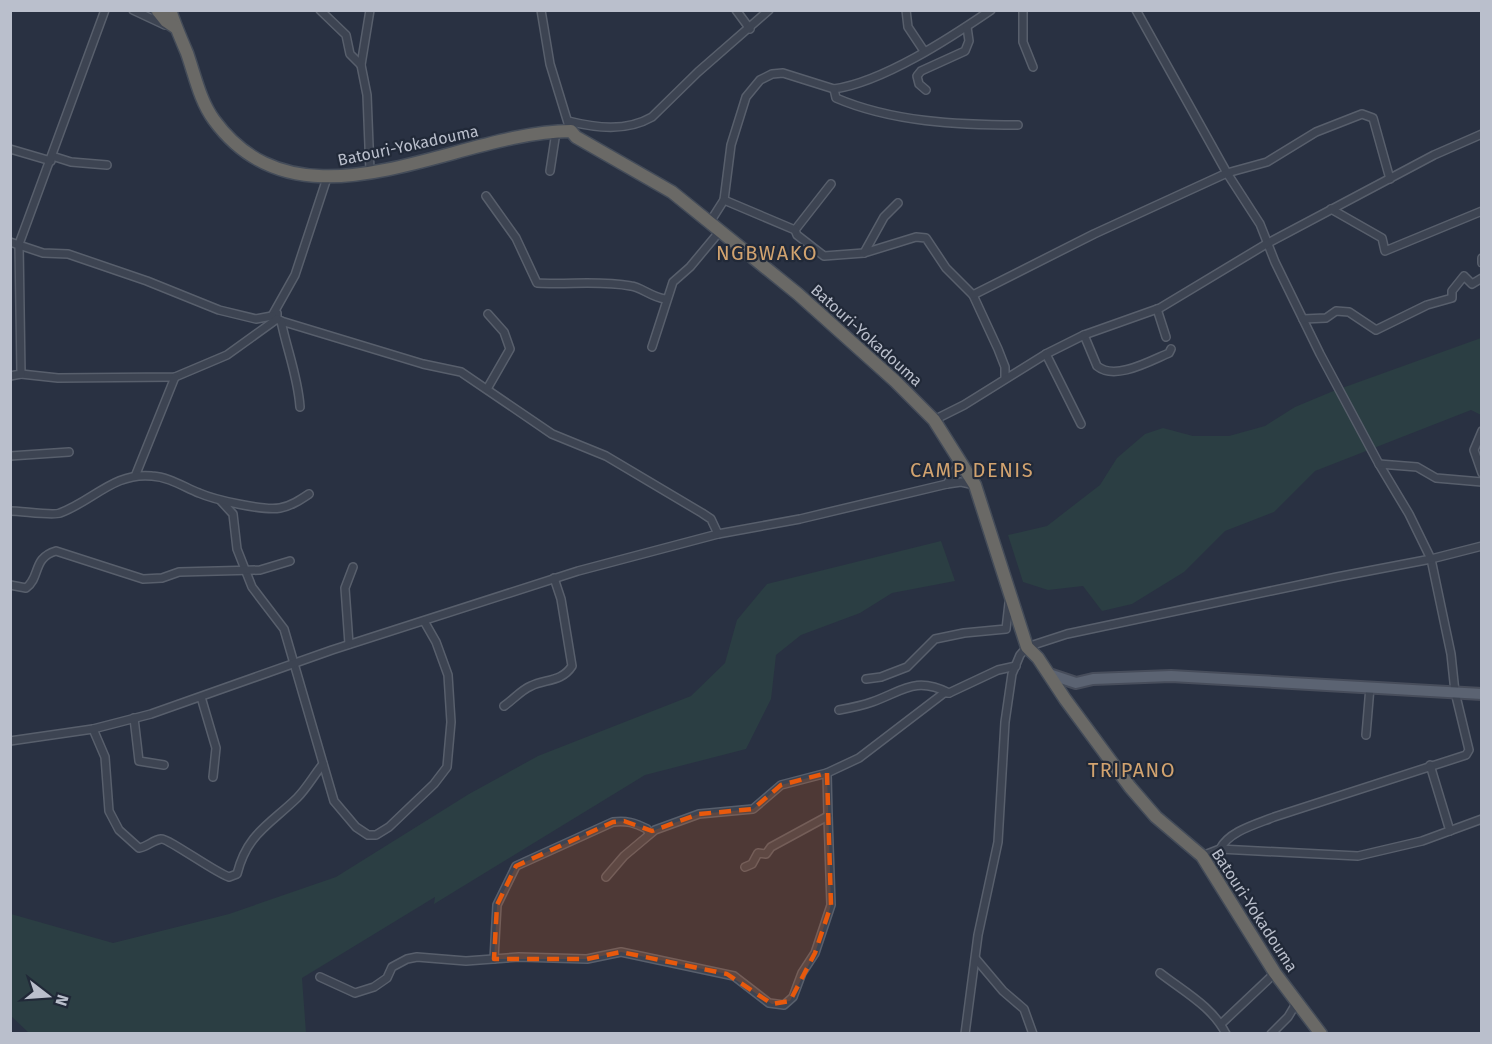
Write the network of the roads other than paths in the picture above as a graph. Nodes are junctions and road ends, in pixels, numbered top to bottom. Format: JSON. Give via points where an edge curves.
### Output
{"nodes":[{"id":1,"x":105,"y":10,"type":"edge"},
{"id":2,"x":133,"y":10,"type":"edge"},
{"id":3,"x":168,"y":10,"type":"edge"},
{"id":4,"x":320,"y":10,"type":"edge"},
{"id":5,"x":370,"y":10,"type":"edge"},
{"id":6,"x":541,"y":10,"type":"edge"},
{"id":7,"x":736,"y":10,"type":"edge"},
{"id":8,"x":769,"y":10,"type":"edge"},
{"id":9,"x":906,"y":10,"type":"edge"},
{"id":10,"x":991,"y":10,"type":"edge"},
{"id":11,"x":1023,"y":10,"type":"edge"},
{"id":12,"x":1136,"y":10,"type":"edge"},
{"id":13,"x":158,"y":11,"type":"edge"},
{"id":14,"x":967,"y":27,"type":"junction"},
{"id":15,"x":750,"y":29,"type":"junction"},
{"id":16,"x":177,"y":31,"type":"junction"},
{"id":17,"x":924,"y":51,"type":"junction"},
{"id":18,"x":361,"y":66,"type":"junction"},
{"id":19,"x":1033,"y":67,"type":"dead end"},
{"id":20,"x":834,"y":89,"type":"junction"},
{"id":21,"x":926,"y":90,"type":"dead end"},
{"id":22,"x":1018,"y":125,"type":"dead end"},
{"id":23,"x":569,"y":126,"type":"junction"},
{"id":24,"x":556,"y":132,"type":"junction"},
{"id":25,"x":1482,"y":134,"type":"edge"},
{"id":26,"x":10,"y":149,"type":"edge"},
{"id":27,"x":51,"y":158,"type":"junction"},
{"id":28,"x":107,"y":165,"type":"dead end"},
{"id":29,"x":370,"y":171,"type":"junction"},
{"id":30,"x":550,"y":171,"type":"dead end"},
{"id":31,"x":1227,"y":173,"type":"junction"},
{"id":32,"x":327,"y":178,"type":"junction"},
{"id":33,"x":1390,"y":179,"type":"junction"},
{"id":34,"x":831,"y":184,"type":"dead end"},
{"id":35,"x":486,"y":196,"type":"dead end"},
{"id":36,"x":724,"y":200,"type":"junction"},
{"id":37,"x":898,"y":203,"type":"dead end"},
{"id":38,"x":1331,"y":209,"type":"junction"},
{"id":39,"x":1482,"y":211,"type":"edge"},
{"id":40,"x":710,"y":222,"type":"junction"},
{"id":41,"x":795,"y":230,"type":"junction"},
{"id":42,"x":720,"y":231,"type":"junction"},
{"id":43,"x":10,"y":242,"type":"edge"},
{"id":44,"x":1268,"y":243,"type":"junction"},
{"id":45,"x":19,"y":244,"type":"junction"},
{"id":46,"x":864,"y":253,"type":"junction"},
{"id":47,"x":1482,"y":278,"type":"edge"},
{"id":48,"x":973,"y":295,"type":"junction"},
{"id":49,"x":665,"y":299,"type":"junction"},
{"id":50,"x":1157,"y":309,"type":"junction"},
{"id":51,"x":488,"y":314,"type":"dead end"},
{"id":52,"x":277,"y":319,"type":"junction"},
{"id":53,"x":1303,"y":319,"type":"junction"},
{"id":54,"x":1084,"y":335,"type":"junction"},
{"id":55,"x":1166,"y":337,"type":"dead end"},
{"id":56,"x":652,"y":347,"type":"dead end"},
{"id":57,"x":1171,"y":349,"type":"dead end"},
{"id":58,"x":1046,"y":354,"type":"junction"},
{"id":59,"x":1005,"y":367,"type":"junction"},
{"id":60,"x":21,"y":374,"type":"junction"},
{"id":61,"x":1014,"y":374,"type":"junction"},
{"id":62,"x":10,"y":376,"type":"edge"},
{"id":63,"x":175,"y":377,"type":"junction"},
{"id":64,"x":1005,"y":378,"type":"junction"},
{"id":65,"x":487,"y":388,"type":"junction"},
{"id":66,"x":300,"y":407,"type":"dead end"},
{"id":67,"x":934,"y":420,"type":"junction"},
{"id":68,"x":1081,"y":424,"type":"dead end"},
{"id":69,"x":1482,"y":431,"type":"edge"},
{"id":70,"x":69,"y":452,"type":"dead end"},
{"id":71,"x":10,"y":456,"type":"edge"},
{"id":72,"x":961,"y":461,"type":"junction"},
{"id":73,"x":1379,"y":464,"type":"junction"},
{"id":74,"x":1482,"y":473,"type":"edge"},
{"id":75,"x":136,"y":474,"type":"junction"},
{"id":76,"x":1482,"y":483,"type":"edge"},
{"id":77,"x":947,"y":484,"type":"junction"},
{"id":78,"x":975,"y":485,"type":"junction"},
{"id":79,"x":309,"y":494,"type":"dead end"},
{"id":80,"x":221,"y":501,"type":"junction"},
{"id":81,"x":10,"y":512,"type":"edge"},
{"id":82,"x":718,"y":534,"type":"junction"},
{"id":83,"x":1482,"y":546,"type":"edge"},
{"id":84,"x":1431,"y":559,"type":"junction"},
{"id":85,"x":290,"y":561,"type":"dead end"},
{"id":86,"x":353,"y":567,"type":"dead end"},
{"id":87,"x":245,"y":570,"type":"junction"},
{"id":88,"x":554,"y":578,"type":"junction"},
{"id":89,"x":10,"y":585,"type":"edge"},
{"id":90,"x":1014,"y":600,"type":"junction"},
{"id":91,"x":424,"y":621,"type":"junction"},
{"id":92,"x":349,"y":644,"type":"junction"},
{"id":93,"x":1028,"y":647,"type":"junction"},
{"id":94,"x":293,"y":664,"type":"junction"},
{"id":95,"x":1016,"y":666,"type":"junction"},
{"id":96,"x":1049,"y":674,"type":"junction"},
{"id":97,"x":866,"y":679,"type":"dead end"},
{"id":98,"x":1076,"y":683,"type":"junction"},
{"id":99,"x":1370,"y":687,"type":"junction"},
{"id":100,"x":1455,"y":692,"type":"junction"},
{"id":101,"x":949,"y":693,"type":"junction"},
{"id":102,"x":1482,"y":694,"type":"edge"},
{"id":103,"x":201,"y":698,"type":"junction"},
{"id":104,"x":1065,"y":699,"type":"junction"},
{"id":105,"x":504,"y":706,"type":"dead end"},
{"id":106,"x":838,"y":710,"type":"dead end"},
{"id":107,"x":134,"y":718,"type":"junction"},
{"id":108,"x":93,"y":729,"type":"junction"},
{"id":109,"x":1366,"y":735,"type":"dead end"},
{"id":110,"x":10,"y":741,"type":"edge"},
{"id":111,"x":323,"y":764,"type":"junction"},
{"id":112,"x":164,"y":765,"type":"dead end"},
{"id":113,"x":1430,"y":765,"type":"junction"},
{"id":114,"x":827,"y":773,"type":"junction"},
{"id":115,"x":213,"y":777,"type":"dead end"},
{"id":116,"x":828,"y":816,"type":"junction"},
{"id":117,"x":1482,"y":819,"type":"edge"},
{"id":118,"x":1450,"y":831,"type":"junction"},
{"id":119,"x":649,"y":834,"type":"junction"},
{"id":120,"x":1220,"y":849,"type":"junction"},
{"id":121,"x":1202,"y":856,"type":"junction"},
{"id":122,"x":745,"y":867,"type":"dead end"},
{"id":123,"x":606,"y":877,"type":"dead end"},
{"id":124,"x":494,"y":959,"type":"junction"},
{"id":125,"x":976,"y":959,"type":"junction"},
{"id":126,"x":1160,"y":973,"type":"dead end"},
{"id":127,"x":1275,"y":973,"type":"junction"},
{"id":128,"x":320,"y":977,"type":"dead end"},
{"id":129,"x":1297,"y":1002,"type":"junction"},
{"id":130,"x":1222,"y":1023,"type":"junction"},
{"id":131,"x":965,"y":1034,"type":"edge"},
{"id":132,"x":1033,"y":1034,"type":"edge"},
{"id":133,"x":1226,"y":1034,"type":"edge"},
{"id":134,"x":1271,"y":1034,"type":"edge"},
{"id":135,"x":1321,"y":1034,"type":"edge"}],
"edges":[{"from":1,"to":27,"type":"street"},
{"from":2,"to":16,"type":"street"},
{"from":3,"to":13,"type":"highway"},
{"from":3,"to":16,"type":"highway","name":"Batouri-Yokadouma"},
{"from":4,"to":18,"type":"street","via":[[346,35],[350,54]]},
{"from":5,"to":18,"type":"street"},
{"from":6,"to":23,"type":"street","via":[[550,64]]},
{"from":7,"to":15,"type":"street"},
{"from":8,"to":15,"type":"street"},
{"from":9,"to":17,"type":"street","via":[[908,27]]},
{"from":10,"to":14,"type":"street"},
{"from":11,"to":19,"type":"street","via":[[1023,42]]},
{"from":12,"to":31,"type":"street"},
{"from":13,"to":16,"type":"highway","name":"Batouri-Yokadouma"},
{"from":14,"to":17,"type":"street"},
{"from":14,"to":21,"type":"street","via":[[969,41],[965,51],[917,76]]},
{"from":15,"to":23,"type":"street","via":[[644,122],[605,129]]},
{"from":16,"to":32,"type":"highway","name":"Batouri-Yokadouma","via":[[206,107],[224,132],[277,170]]},
{"from":17,"to":20,"type":"street","via":[[858,84]]},
{"from":18,"to":29,"type":"street","via":[[367,95]]},
{"from":20,"to":22,"type":"street","via":[[836,98],[863,109],[915,119]]},
{"from":20,"to":36,"type":"street","via":[[783,73],[760,80],[746,98],[731,145]]},
{"from":23,"to":24,"type":"highway","name":"Batouri-Yokadouma"},
{"from":23,"to":40,"type":"highway","name":"Batouri-Yokadouma","via":[[576,137],[672,192]]},
{"from":24,"to":29,"type":"highway","name":"Batouri-Yokadouma"},
{"from":24,"to":30,"type":"street"},
{"from":25,"to":33,"type":"street"},
{"from":26,"to":27,"type":"street"},
{"from":27,"to":28,"type":"street"},
{"from":27,"to":45,"type":"street"},
{"from":29,"to":32,"type":"highway","name":"Batouri-Yokadouma"},
{"from":31,"to":33,"type":"street","via":[[1267,162],[1316,132],[1366,114],[1373,118],[1377,128]]},
{"from":31,"to":44,"type":"street"},
{"from":31,"to":48,"type":"street","via":[[1036,261]]},
{"from":32,"to":52,"type":"street"},
{"from":33,"to":38,"type":"street"},
{"from":34,"to":41,"type":"street"},
{"from":35,"to":49,"type":"street","via":[[516,238],[537,283],[567,285],[586,281],[634,286],[650,296]]},
{"from":36,"to":40,"type":"street"},
{"from":36,"to":41,"type":"street"},
{"from":37,"to":46,"type":"street","via":[[884,218]]},
{"from":38,"to":39,"type":"street","via":[[1382,238],[1385,251]]},
{"from":38,"to":44,"type":"street"},
{"from":40,"to":42,"type":"highway","name":"Batouri-Yokadouma"},
{"from":41,"to":46,"type":"street","via":[[819,255]]},
{"from":42,"to":49,"type":"street","via":[[673,282]]},
{"from":42,"to":67,"type":"highway","name":"Batouri-Yokadouma","via":[[837,329]]},
{"from":43,"to":45,"type":"street"},
{"from":44,"to":50,"type":"street"},
{"from":44,"to":53,"type":"street"},
{"from":45,"to":52,"type":"street","via":[[43,253],[68,254],[219,310]]},
{"from":45,"to":60,"type":"street"},
{"from":46,"to":48,"type":"street","via":[[916,237],[926,238],[946,268]]},
{"from":47,"to":53,"type":"street","via":[[1472,284],[1464,276],[1452,291],[1452,298],[1427,305],[1376,330],[1348,312]]},
{"from":48,"to":59,"type":"street"},
{"from":49,"to":56,"type":"street"},
{"from":50,"to":54,"type":"street"},
{"from":50,"to":55,"type":"street"},
{"from":51,"to":65,"type":"street","via":[[504,332],[510,349]]},
{"from":52,"to":63,"type":"street","via":[[226,355]]},
{"from":52,"to":65,"type":"street","via":[[461,372]]},
{"from":52,"to":66,"type":"street","via":[[297,375]]},
{"from":53,"to":73,"type":"street"},
{"from":54,"to":57,"type":"street","via":[[1097,366],[1110,372],[1138,366]]},
{"from":54,"to":58,"type":"street"},
{"from":58,"to":61,"type":"street"},
{"from":58,"to":68,"type":"street"},
{"from":59,"to":61,"type":"street"},
{"from":59,"to":64,"type":"street"},
{"from":60,"to":62,"type":"street"},
{"from":60,"to":63,"type":"street","via":[[58,378]]},
{"from":61,"to":64,"type":"street"},
{"from":63,"to":75,"type":"street"},
{"from":64,"to":67,"type":"street"},
{"from":65,"to":82,"type":"street","via":[[552,434],[606,456],[702,513],[711,519]]},
{"from":67,"to":72,"type":"highway","name":"Batouri-Yokadouma"},
{"from":69,"to":74,"type":"street","via":[[1474,450]]},
{"from":70,"to":71,"type":"street"},
{"from":72,"to":77,"type":"street"},
{"from":72,"to":78,"type":"highway","name":"Batouri-Yokadouma"},
{"from":73,"to":76,"type":"street","via":[[1417,467],[1436,478]]},
{"from":73,"to":84,"type":"street"},
{"from":75,"to":80,"type":"street","via":[[168,480]]},
{"from":75,"to":81,"type":"street","via":[[61,513]]},
{"from":77,"to":78,"type":"street"},
{"from":77,"to":82,"type":"street","via":[[801,519]]},
{"from":78,"to":90,"type":"highway","name":"Batouri-Yokadouma"},
{"from":79,"to":80,"type":"street","via":[[279,508]]},
{"from":80,"to":87,"type":"street","via":[[233,514],[237,549]]},
{"from":82,"to":88,"type":"street"},
{"from":83,"to":84,"type":"street"},
{"from":84,"to":93,"type":"street","via":[[1067,634]]},
{"from":84,"to":100,"type":"street"},
{"from":85,"to":87,"type":"street"},
{"from":86,"to":92,"type":"street","via":[[345,588]]},
{"from":87,"to":89,"type":"street","via":[[179,572],[143,579],[56,551],[40,560],[26,588]]},
{"from":87,"to":94,"type":"street","via":[[252,587],[284,629]]},
{"from":88,"to":91,"type":"street"},
{"from":88,"to":105,"type":"street","via":[[572,666],[556,679],[527,687]]},
{"from":90,"to":93,"type":"highway","name":"Batouri-Yokadouma"},
{"from":90,"to":97,"type":"street","via":[[1009,604],[1006,629],[935,639],[907,667]]},
{"from":91,"to":92,"type":"street"},
{"from":91,"to":111,"type":"street","via":[[445,665],[451,691],[450,746],[443,774],[389,827],[368,835],[334,801]]},
{"from":92,"to":94,"type":"street"},
{"from":93,"to":95,"type":"street"},
{"from":93,"to":96,"type":"highway","name":"Batouri-Yokadouma"},
{"from":94,"to":103,"type":"street"},
{"from":94,"to":111,"type":"street"},
{"from":95,"to":101,"type":"street","via":[[998,670]]},
{"from":95,"to":125,"type":"street","via":[[1005,722],[998,842]]},
{"from":96,"to":98,"type":"main road"},
{"from":96,"to":104,"type":"highway","name":"Batouri-Yokadouma"},
{"from":98,"to":99,"type":"main road","via":[[1171,676]]},
{"from":98,"to":104,"type":"main road"},
{"from":99,"to":100,"type":"main road"},
{"from":99,"to":109,"type":"street"},
{"from":100,"to":102,"type":"main road"},
{"from":100,"to":113,"type":"street","via":[[1468,753]]},
{"from":101,"to":106,"type":"street","via":[[928,685],[914,685],[870,703]]},
{"from":101,"to":114,"type":"street","via":[[859,758]]},
{"from":103,"to":107,"type":"street"},
{"from":103,"to":115,"type":"street","via":[[216,748]]},
{"from":104,"to":121,"type":"highway","name":"Batouri-Yokadouma","via":[[1143,803]]},
{"from":107,"to":108,"type":"street"},
{"from":107,"to":112,"type":"street","via":[[139,761]]},
{"from":108,"to":110,"type":"street"},
{"from":108,"to":111,"type":"street","via":[[105,757],[109,811],[129,841],[139,848],[158,839],[169,840],[201,863],[229,876],[237,874],[250,841],[264,824],[298,797]]},
{"from":113,"to":118,"type":"street"},
{"from":113,"to":120,"type":"street","via":[[1274,817],[1245,829]]},
{"from":114,"to":116,"type":"street"},
{"from":114,"to":119,"type":"street","via":[[781,785],[753,809],[699,814]]},
{"from":116,"to":122,"type":"street","via":[[766,854],[758,853],[752,864]]},
{"from":116,"to":124,"type":"street","via":[[831,905],[815,953],[793,997],[784,1005],[769,1003],[727,974],[621,952],[587,959]]},
{"from":117,"to":118,"type":"street"},
{"from":118,"to":120,"type":"street","via":[[1385,852],[1358,856]]},
{"from":119,"to":123,"type":"street"},
{"from":119,"to":124,"type":"street","via":[[635,823],[613,822],[516,866],[497,905]]},
{"from":120,"to":121,"type":"street"},
{"from":121,"to":127,"type":"highway","name":"Batouri-Yokadouma"},
{"from":124,"to":128,"type":"street","via":[[407,958],[392,967],[387,978],[374,987],[355,993]]},
{"from":125,"to":131,"type":"street"},
{"from":125,"to":132,"type":"street","via":[[1024,1009]]},
{"from":126,"to":130,"type":"street"},
{"from":127,"to":129,"type":"highway","name":"Batouri-Yokadouma"},
{"from":127,"to":130,"type":"street"},
{"from":129,"to":134,"type":"street"},
{"from":129,"to":135,"type":"highway","name":"Batouri-Yokadouma"},
{"from":130,"to":133,"type":"street"}]}
